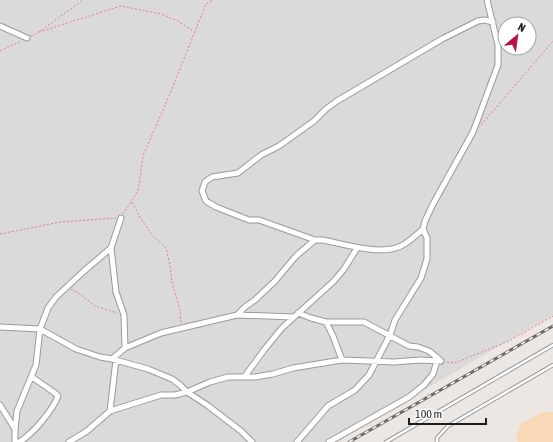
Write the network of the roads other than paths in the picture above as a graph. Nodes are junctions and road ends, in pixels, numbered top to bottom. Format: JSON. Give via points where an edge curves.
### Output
{"nodes":[{"id":1,"x":487,"y":0,"type":"edge"},
{"id":2,"x":493,"y":22,"type":"junction"},
{"id":3,"x":0,"y":26,"type":"edge"},
{"id":4,"x":28,"y":38,"type":"road end"},
{"id":5,"x":121,"y":218,"type":"road end"},
{"id":6,"x":423,"y":229,"type":"junction"},
{"id":7,"x":315,"y":240,"type":"junction"},
{"id":8,"x":111,"y":248,"type":"junction"},
{"id":9,"x":357,"y":248,"type":"junction"},
{"id":10,"x":237,"y":315,"type":"junction"},
{"id":11,"x":296,"y":315,"type":"junction"},
{"id":12,"x":326,"y":322,"type":"junction"},
{"id":13,"x":0,"y":327,"type":"edge"},
{"id":14,"x":40,"y":329,"type":"junction"},
{"id":15,"x":390,"y":335,"type":"junction"},
{"id":16,"x":553,"y":345,"type":"edge"},
{"id":17,"x":125,"y":348,"type":"junction"},
{"id":18,"x":114,"y":359,"type":"junction"},
{"id":19,"x":342,"y":360,"type":"junction"},
{"id":20,"x":376,"y":361,"type":"junction"},
{"id":21,"x":439,"y":361,"type":"junction"},
{"id":22,"x":553,"y":365,"type":"edge"},
{"id":23,"x":245,"y":376,"type":"junction"},
{"id":24,"x":32,"y":377,"type":"junction"},
{"id":25,"x":187,"y":392,"type":"junction"},
{"id":26,"x":0,"y":405,"type":"edge"},
{"id":27,"x":110,"y":411,"type":"junction"},
{"id":28,"x":15,"y":429,"type":"junction"},
{"id":29,"x":15,"y":442,"type":"edge"},
{"id":30,"x":19,"y":442,"type":"edge"},
{"id":31,"x":69,"y":442,"type":"edge"},
{"id":32,"x":252,"y":442,"type":"edge"},
{"id":33,"x":297,"y":442,"type":"edge"},
{"id":34,"x":329,"y":442,"type":"edge"},
{"id":35,"x":386,"y":442,"type":"edge"},
{"id":36,"x":436,"y":442,"type":"edge"}],
"edges":[{"from":1,"to":2,"type":"street"},
{"from":2,"to":6,"type":"street","via":[[498,45],[498,65],[473,132],[432,204]]},
{"from":2,"to":7,"type":"street","via":[[478,21],[442,39],[337,101],[314,121],[279,146],[260,155],[238,173],[212,177],[205,182],[202,191],[206,201],[216,208],[249,220],[269,223]]},
{"from":3,"to":4,"type":"street"},
{"from":5,"to":8,"type":"street"},
{"from":6,"to":9,"type":"street","via":[[400,247],[372,250]]},
{"from":6,"to":15,"type":"street","via":[[427,238],[427,259],[421,278],[395,320]]},
{"from":7,"to":9,"type":"street"},
{"from":7,"to":10,"type":"street"},
{"from":8,"to":14,"type":"street","via":[[56,297],[48,308]]},
{"from":8,"to":17,"type":"street","via":[[116,292],[124,315]]},
{"from":9,"to":11,"type":"street","via":[[334,281]]},
{"from":10,"to":11,"type":"street"},
{"from":10,"to":17,"type":"street","via":[[181,328]]},
{"from":11,"to":12,"type":"street"},
{"from":11,"to":23,"type":"street","via":[[274,336]]},
{"from":12,"to":15,"type":"street","via":[[364,322]]},
{"from":12,"to":19,"type":"street"},
{"from":13,"to":14,"type":"street"},
{"from":14,"to":18,"type":"street","via":[[76,349]]},
{"from":14,"to":24,"type":"street","via":[[38,354]]},
{"from":15,"to":20,"type":"street"},
{"from":15,"to":21,"type":"street","via":[[409,346],[429,352]]},
{"from":16,"to":35,"type":"lane"},
{"from":17,"to":18,"type":"street"},
{"from":18,"to":25,"type":"street","via":[[148,369],[172,380]]},
{"from":18,"to":27,"type":"street"},
{"from":19,"to":20,"type":"street"},
{"from":19,"to":23,"type":"street","via":[[255,377]]},
{"from":20,"to":21,"type":"street"},
{"from":20,"to":33,"type":"street","via":[[365,380],[355,390],[328,406]]},
{"from":21,"to":34,"type":"street","via":[[424,385],[409,397]]},
{"from":22,"to":36,"type":"lane","via":[[448,426]]},
{"from":23,"to":25,"type":"street","via":[[228,377]]},
{"from":24,"to":28,"type":"street","via":[[17,411]]},
{"from":24,"to":30,"type":"street","via":[[58,396],[51,408]]},
{"from":25,"to":27,"type":"street","via":[[153,397]]},
{"from":25,"to":32,"type":"street","via":[[228,421]]},
{"from":26,"to":28,"type":"street"},
{"from":27,"to":31,"type":"street","via":[[87,431]]},
{"from":28,"to":29,"type":"street"}]}
